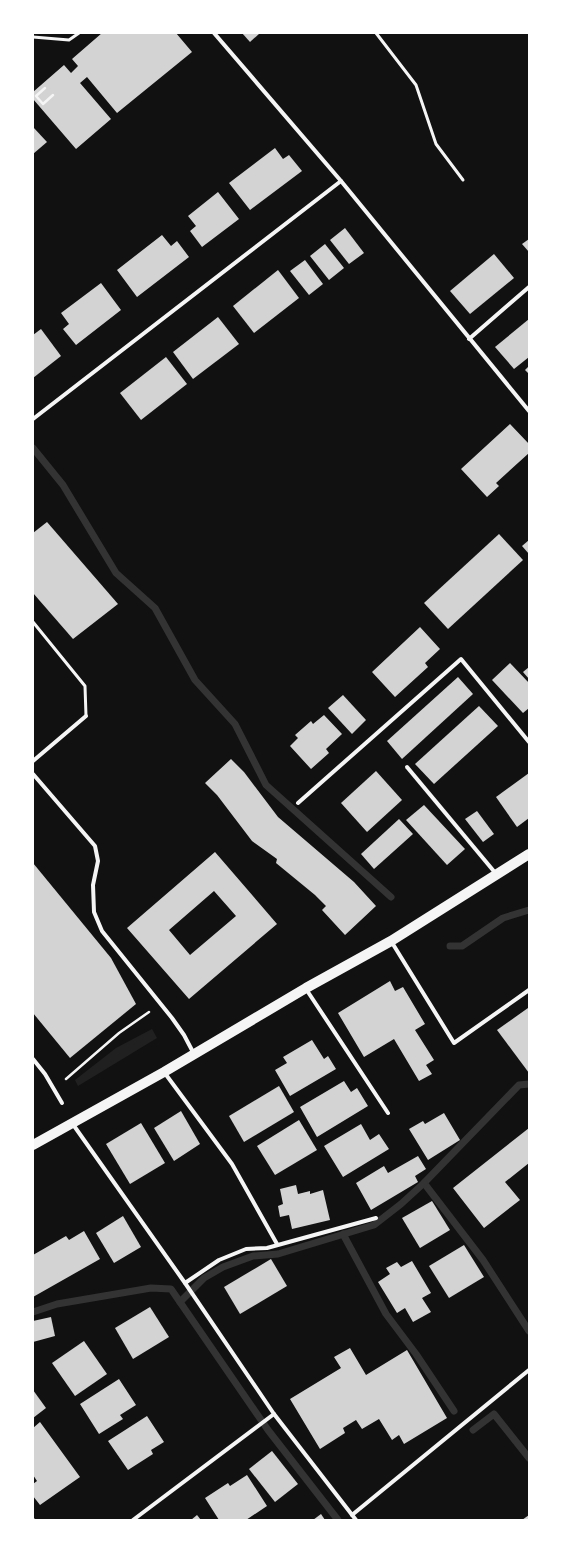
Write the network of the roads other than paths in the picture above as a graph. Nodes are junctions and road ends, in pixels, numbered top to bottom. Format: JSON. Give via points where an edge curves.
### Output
{"nodes":[{"id":1,"x":79,"y":33,"type":"edge"},
{"id":2,"x":214,"y":33,"type":"edge"},
{"id":3,"x":376,"y":33,"type":"edge"},
{"id":4,"x":33,"y":37,"type":"edge"},
{"id":5,"x":463,"y":180,"type":"dead end"},
{"id":6,"x":341,"y":181,"type":"junction"},
{"id":7,"x":529,"y":287,"type":"edge"},
{"id":8,"x":469,"y":339,"type":"junction"},
{"id":9,"x":529,"y":411,"type":"edge"},
{"id":10,"x":33,"y":419,"type":"edge"},
{"id":11,"x":33,"y":622,"type":"edge"},
{"id":12,"x":86,"y":716,"type":"joint"},
{"id":13,"x":529,"y":742,"type":"edge"},
{"id":14,"x":33,"y":761,"type":"edge"},
{"id":15,"x":407,"y":767,"type":"dead end"},
{"id":16,"x":33,"y":774,"type":"edge"},
{"id":17,"x":298,"y":803,"type":"dead end"},
{"id":18,"x":529,"y":854,"type":"edge"},
{"id":19,"x":498,"y":875,"type":"junction"},
{"id":20,"x":391,"y":941,"type":"junction"},
{"id":21,"x":306,"y":988,"type":"junction"},
{"id":22,"x":529,"y":990,"type":"edge"},
{"id":23,"x":194,"y":1054,"type":"junction"},
{"id":24,"x":33,"y":1059,"type":"edge"},
{"id":25,"x":164,"y":1072,"type":"junction"},
{"id":26,"x":62,"y":1103,"type":"dead end"},
{"id":27,"x":388,"y":1113,"type":"dead end"},
{"id":28,"x":72,"y":1123,"type":"junction"},
{"id":29,"x":33,"y":1145,"type":"edge"},
{"id":30,"x":376,"y":1218,"type":"dead end"},
{"id":31,"x":277,"y":1244,"type":"junction"},
{"id":32,"x":186,"y":1283,"type":"junction"},
{"id":33,"x":529,"y":1370,"type":"edge"},
{"id":34,"x":274,"y":1414,"type":"junction"},
{"id":35,"x":352,"y":1515,"type":"junction"},
{"id":36,"x":133,"y":1520,"type":"edge"},
{"id":37,"x":356,"y":1520,"type":"edge"}],
"edges":[{"from":1,"to":4,"type":"lane","via":[[69,40]]},
{"from":2,"to":6,"type":"street"},
{"from":3,"to":5,"type":"lane","via":[[416,85],[436,144]]},
{"from":6,"to":8,"type":"street"},
{"from":6,"to":10,"type":"street"},
{"from":7,"to":8,"type":"street"},
{"from":8,"to":9,"type":"street"},
{"from":11,"to":12,"type":"lane","via":[[85,686]]},
{"from":12,"to":14,"type":"street"},
{"from":13,"to":17,"type":"street","via":[[461,659]]},
{"from":15,"to":19,"type":"street"},
{"from":16,"to":23,"type":"street","via":[[95,846],[98,861],[93,885],[94,912],[102,931],[184,1035]]},
{"from":18,"to":19,"type":"main road"},
{"from":19,"to":20,"type":"main road"},
{"from":20,"to":21,"type":"main road"},
{"from":20,"to":22,"type":"street","via":[[454,1042]]},
{"from":21,"to":23,"type":"main road"},
{"from":21,"to":27,"type":"street"},
{"from":23,"to":25,"type":"main road"},
{"from":24,"to":26,"type":"street"},
{"from":25,"to":28,"type":"main road"},
{"from":25,"to":31,"type":"street","via":[[232,1164]]},
{"from":28,"to":29,"type":"main road"},
{"from":28,"to":32,"type":"street"},
{"from":30,"to":31,"type":"street"},
{"from":31,"to":32,"type":"street","via":[[266,1248],[246,1249],[219,1260]]},
{"from":32,"to":34,"type":"street"},
{"from":33,"to":35,"type":"street"},
{"from":34,"to":35,"type":"street"},
{"from":34,"to":36,"type":"street"},
{"from":35,"to":37,"type":"street"}]}
